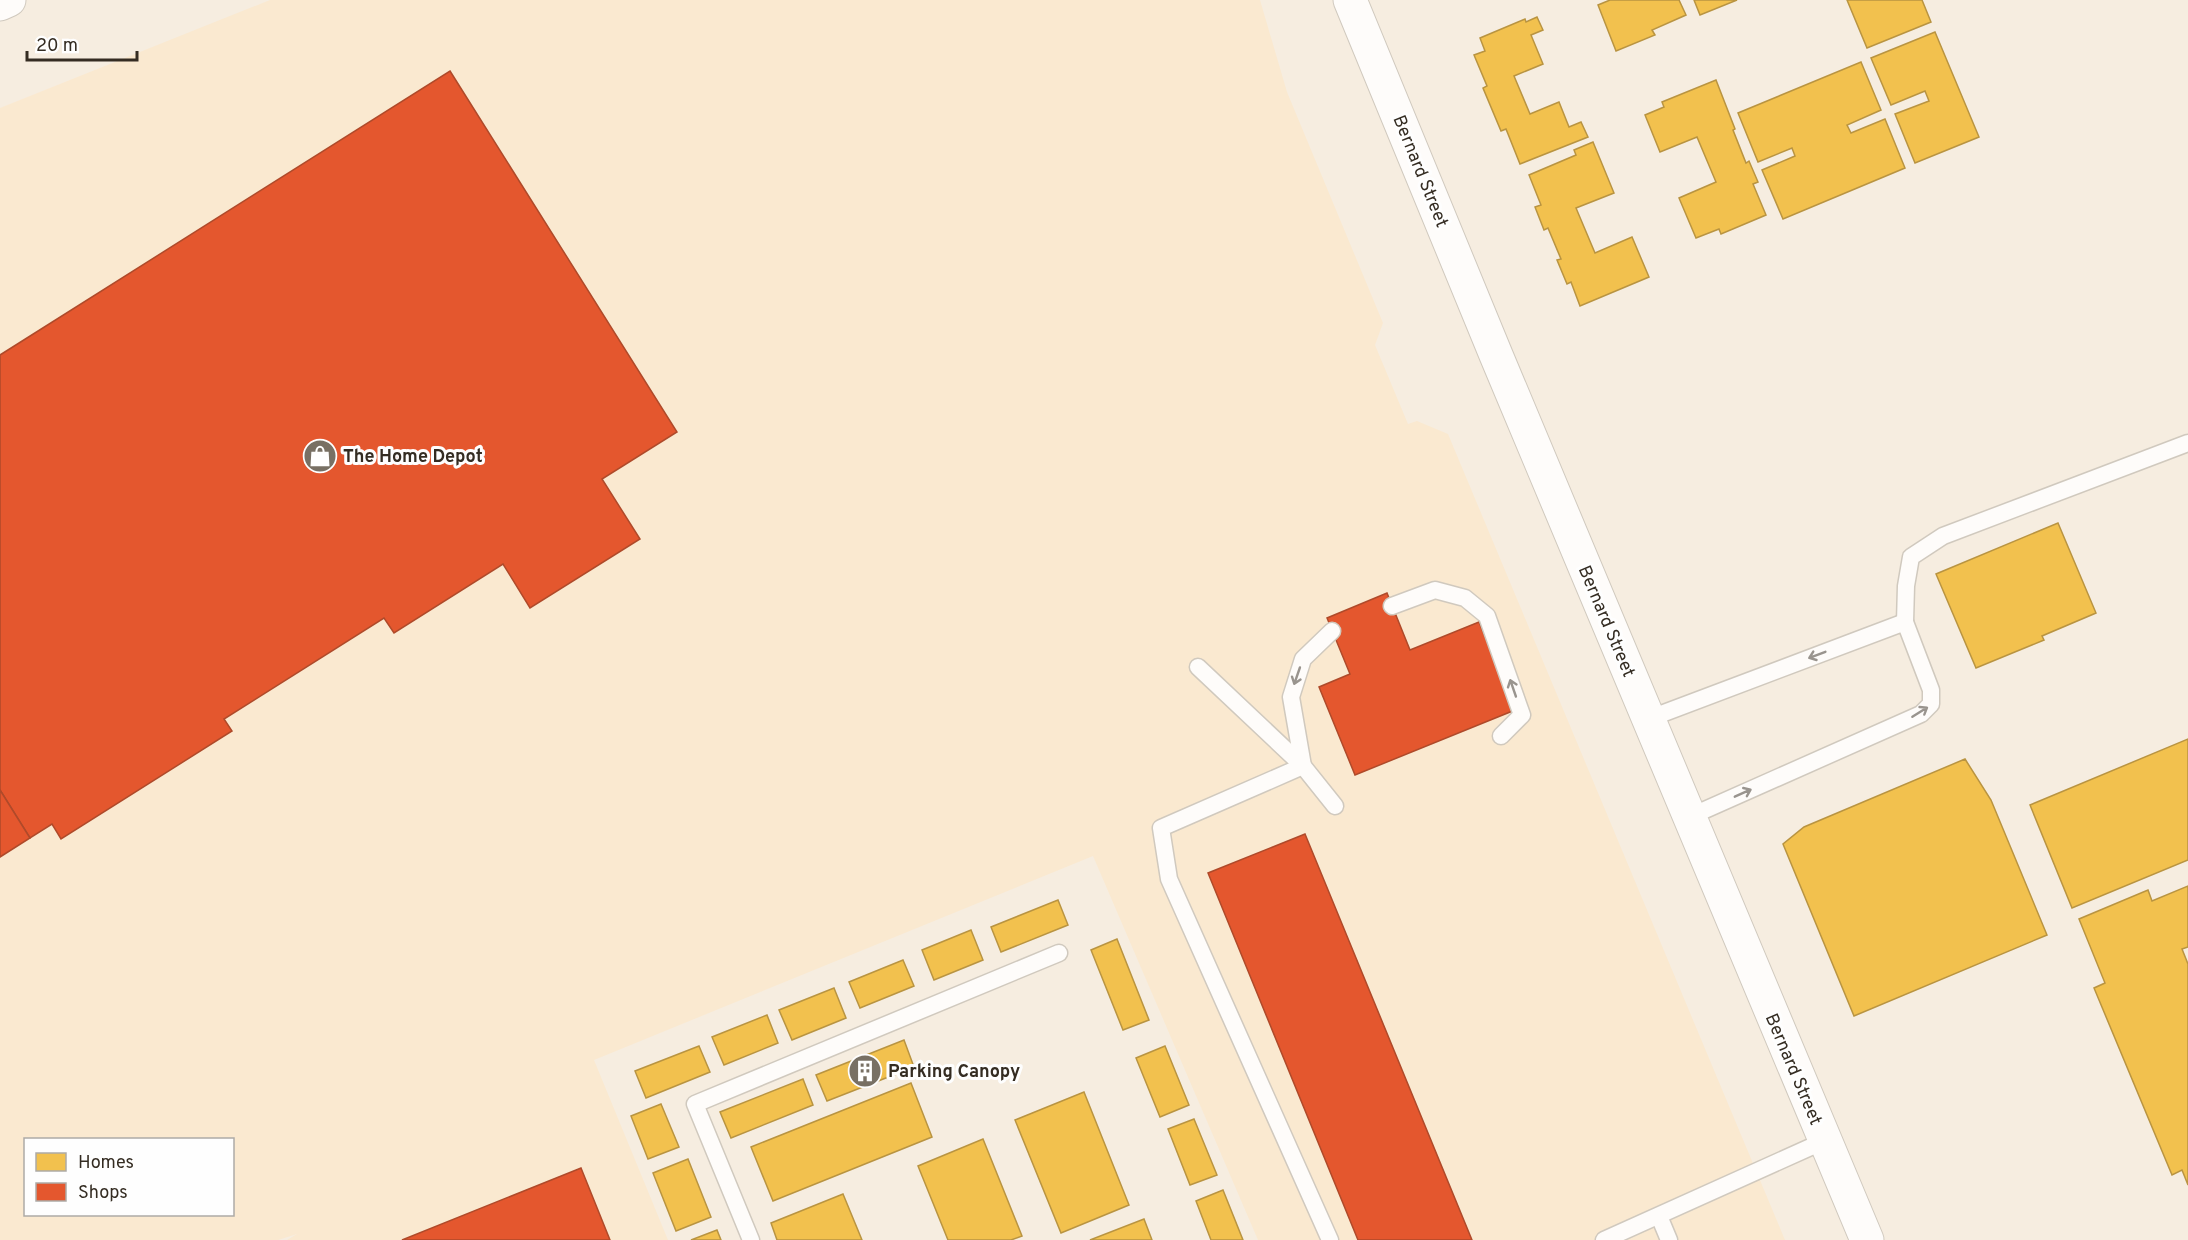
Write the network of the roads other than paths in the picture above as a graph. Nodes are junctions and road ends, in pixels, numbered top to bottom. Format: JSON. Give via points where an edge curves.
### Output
{"nodes":[{"id":1,"x":9,"y":0,"type":"edge"},
{"id":2,"x":1350,"y":0,"type":"edge"},
{"id":3,"x":0,"y":4,"type":"edge"},
{"id":4,"x":2188,"y":443,"type":"edge"},
{"id":5,"x":1392,"y":606,"type":"dead end"},
{"id":6,"x":1905,"y":622,"type":"junction"},
{"id":7,"x":1332,"y":631,"type":"dead end"},
{"id":8,"x":1198,"y":668,"type":"dead end"},
{"id":9,"x":1648,"y":719,"type":"junction"},
{"id":10,"x":1501,"y":736,"type":"dead end"},
{"id":11,"x":1303,"y":766,"type":"junction"},
{"id":12,"x":1335,"y":806,"type":"dead end"},
{"id":13,"x":1689,"y":817,"type":"junction"},
{"id":14,"x":1059,"y":953,"type":"dead end"},
{"id":15,"x":1824,"y":1141,"type":"junction"},
{"id":16,"x":1659,"y":1215,"type":"junction"},
{"id":17,"x":751,"y":1240,"type":"edge"},
{"id":18,"x":1330,"y":1240,"type":"edge"},
{"id":19,"x":1604,"y":1240,"type":"edge"},
{"id":20,"x":1669,"y":1240,"type":"edge"},
{"id":21,"x":1867,"y":1240,"type":"edge"}],
"edges":[{"from":1,"to":3,"type":"street"},
{"from":2,"to":9,"type":"street","name":"Bernard Street"},
{"from":4,"to":6,"type":"lane","via":[[1943,536],[1911,557]]},
{"from":10,"to":5,"type":"lane","one_way":true,"via":[[1522,715],[1487,616],[1466,598],[1435,590]]},
{"from":6,"to":9,"type":"lane","one_way":true},
{"from":13,"to":6,"type":"lane","one_way":true,"via":[[1921,714],[1931,705],[1931,690]]},
{"from":7,"to":11,"type":"lane","one_way":true,"via":[[1303,659],[1291,697]]},
{"from":8,"to":11,"type":"lane"},
{"from":9,"to":13,"type":"street","name":"Bernard Street"},
{"from":11,"to":12,"type":"lane"},
{"from":11,"to":18,"type":"lane","via":[[1161,828],[1169,879]]},
{"from":13,"to":15,"type":"street","name":"Bernard Street"},
{"from":14,"to":17,"type":"lane","via":[[695,1104]]},
{"from":15,"to":16,"type":"lane"},
{"from":15,"to":21,"type":"street","name":"Bernard Street"},
{"from":16,"to":19,"type":"lane"},
{"from":16,"to":20,"type":"lane"}]}
